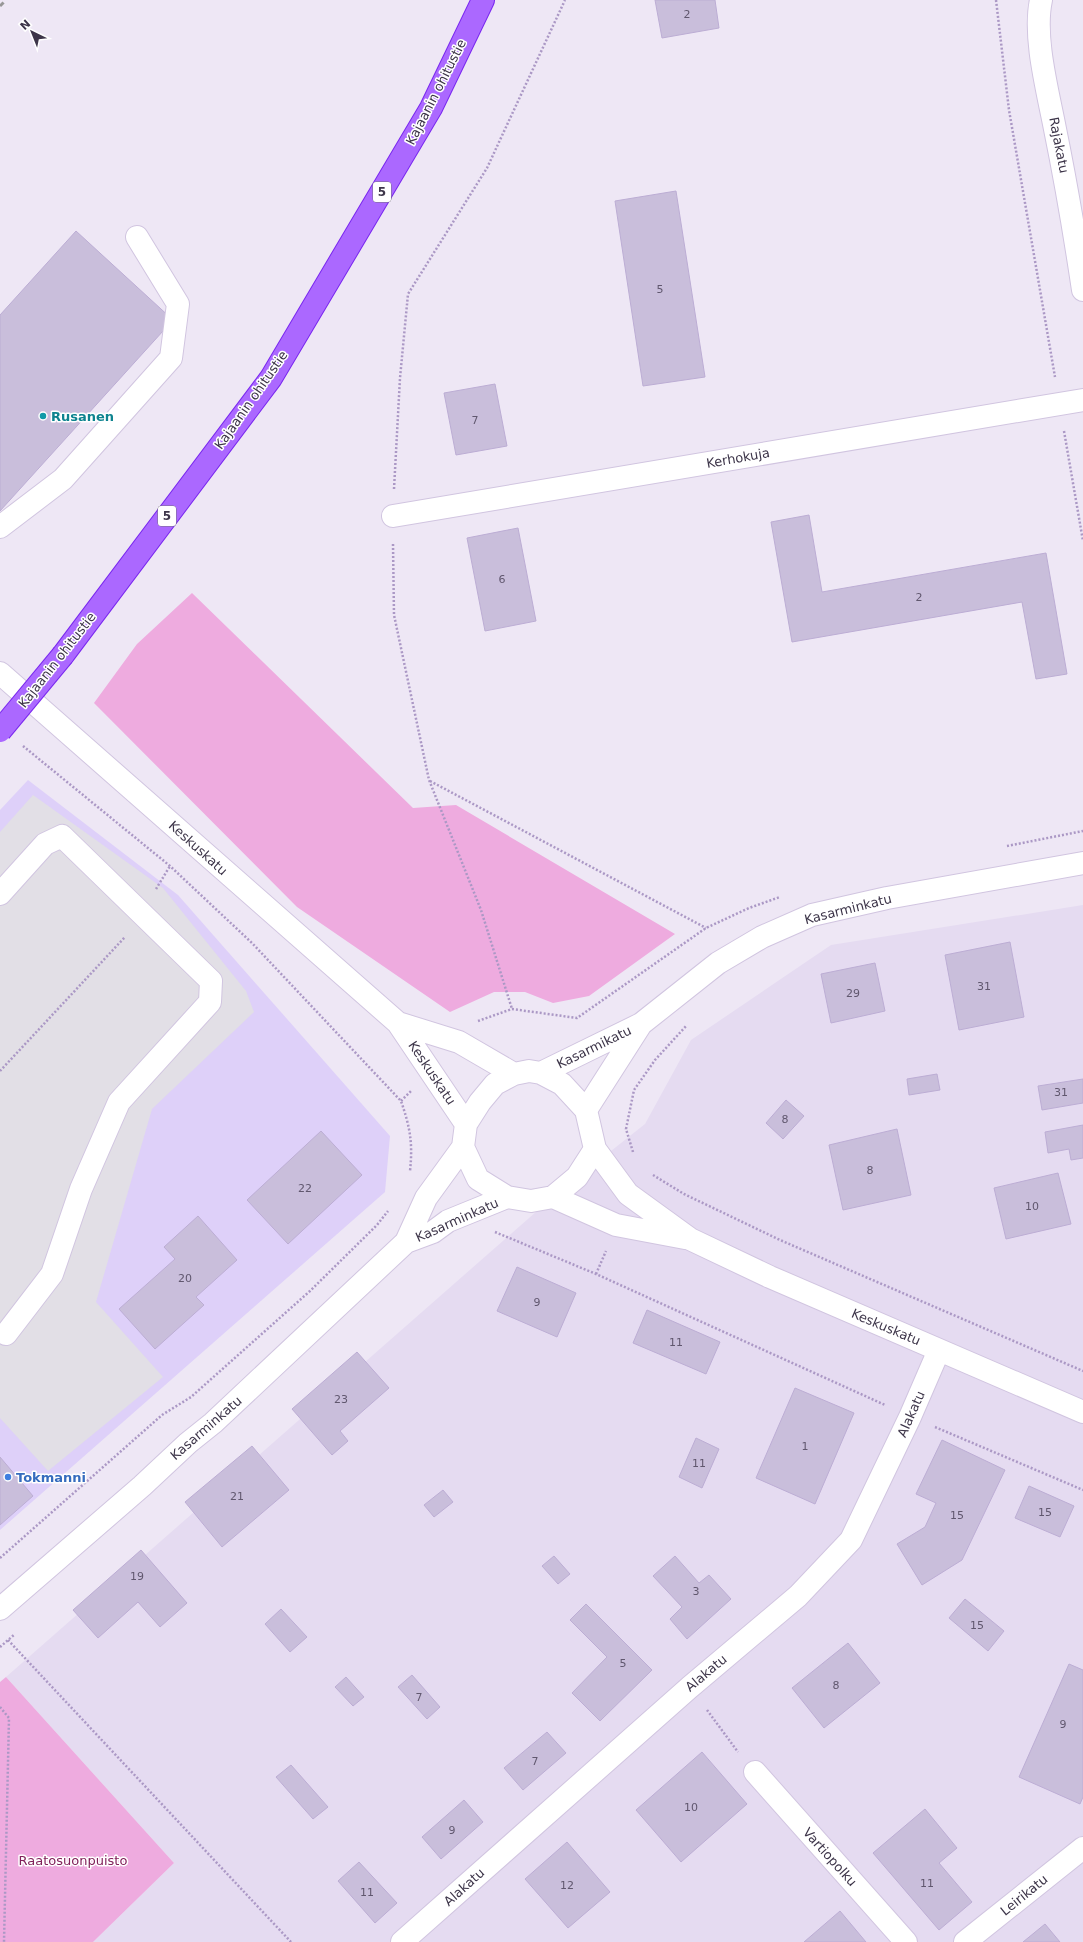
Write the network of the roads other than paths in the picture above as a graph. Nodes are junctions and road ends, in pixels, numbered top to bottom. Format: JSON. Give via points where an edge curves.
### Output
{"nodes":[{"id":1,"x":483,"y":0,"type":"edge"},
{"id":2,"x":1041,"y":0,"type":"edge"},
{"id":3,"x":137,"y":237,"type":"dead end"},
{"id":4,"x":1080,"y":247,"type":"edge"},
{"id":5,"x":1083,"y":290,"type":"edge"},
{"id":6,"x":1083,"y":400,"type":"edge"},
{"id":7,"x":392,"y":516,"type":"dead end"},
{"id":8,"x":0,"y":527,"type":"edge"},
{"id":9,"x":0,"y":673,"type":"edge"},
{"id":10,"x":0,"y":731,"type":"edge"},
{"id":11,"x":1083,"y":863,"type":"edge"},
{"id":12,"x":0,"y":894,"type":"edge"},
{"id":13,"x":398,"y":1023,"type":"junction"},
{"id":14,"x":641,"y":1024,"type":"junction"},
{"id":15,"x":541,"y":1073,"type":"junction"},
{"id":16,"x":514,"y":1074,"type":"junction"},
{"id":17,"x":586,"y":1110,"type":"junction"},
{"id":18,"x":466,"y":1124,"type":"junction"},
{"id":19,"x":463,"y":1147,"type":"junction"},
{"id":20,"x":595,"y":1149,"type":"junction"},
{"id":21,"x":507,"y":1197,"type":"junction"},
{"id":22,"x":553,"y":1197,"type":"junction"},
{"id":23,"x":690,"y":1239,"type":"junction"},
{"id":24,"x":406,"y":1242,"type":"junction"},
{"id":25,"x":6,"y":1334,"type":"dead end"},
{"id":26,"x":938,"y":1350,"type":"junction"},
{"id":27,"x":1083,"y":1412,"type":"edge"},
{"id":28,"x":0,"y":1609,"type":"edge"},
{"id":29,"x":754,"y":1772,"type":"road end"},
{"id":30,"x":1083,"y":1848,"type":"edge"},
{"id":31,"x":402,"y":1942,"type":"edge"},
{"id":32,"x":906,"y":1942,"type":"edge"},
{"id":33,"x":965,"y":1942,"type":"edge"}],
"edges":[{"from":1,"to":10,"type":"highway","name":"Kajaanin ohitustie","number":"5","bridge":true,"via":[[431,108],[271,378],[63,655]]},
{"from":2,"to":4,"type":"street","name":"Rajakatu","via":[[1039,10],[1042,56]]},
{"from":3,"to":8,"type":"street","via":[[178,304],[171,358],[63,479]]},
{"from":4,"to":5,"type":"street","name":"Rajakatu"},
{"from":6,"to":7,"type":"street","name":"Kerhokuja"},
{"from":9,"to":13,"type":"street","name":"Keskuskatu"},
{"from":11,"to":14,"type":"street","name":"Kasarminkatu","via":[[887,898],[812,915],[762,937],[718,963]]},
{"from":12,"to":25,"type":"street","via":[[45,844],[62,836],[211,981],[210,1002],[119,1102],[81,1189],[52,1274]]},
{"from":13,"to":16,"type":"street","name":"Keskuskatu","via":[[459,1042]]},
{"from":13,"to":18,"type":"street","name":"Keskuskatu"},
{"from":14,"to":15,"type":"street","name":"Kasarmikatu"},
{"from":14,"to":17,"type":"street","name":"Kasarmikatu"},
{"from":15,"to":16,"type":"street","via":[[529,1071]]},
{"from":15,"to":17,"type":"street","via":[[562,1084]]},
{"from":16,"to":18,"type":"street","via":[[495,1084]]},
{"from":17,"to":20,"type":"street"},
{"from":18,"to":19,"type":"street"},
{"from":19,"to":21,"type":"street","via":[[478,1179]]},
{"from":19,"to":24,"type":"street","name":"Kasarminkatu","via":[[426,1198]]},
{"from":20,"to":22,"type":"street","via":[[577,1177]]},
{"from":20,"to":23,"type":"street","name":"Keskuskatu","via":[[628,1194]]},
{"from":21,"to":22,"type":"street","via":[[531,1201]]},
{"from":21,"to":24,"type":"street","name":"Kasarminkatu","via":[[448,1221],[433,1232]]},
{"from":22,"to":23,"type":"street","name":"Keskuskatu","via":[[616,1225]]},
{"from":23,"to":26,"type":"street","name":"Keskuskatu","via":[[770,1277]]},
{"from":24,"to":28,"type":"street","name":"Kasarminkatu","via":[[213,1423]]},
{"from":26,"to":27,"type":"street","name":"Keskuskatu"},
{"from":26,"to":31,"type":"street","name":"Alakatu","via":[[910,1417],[851,1540],[798,1596],[690,1687]]},
{"from":29,"to":32,"type":"street","name":"Vartiopolku"},
{"from":30,"to":33,"type":"street","name":"Leirikatu"}]}
